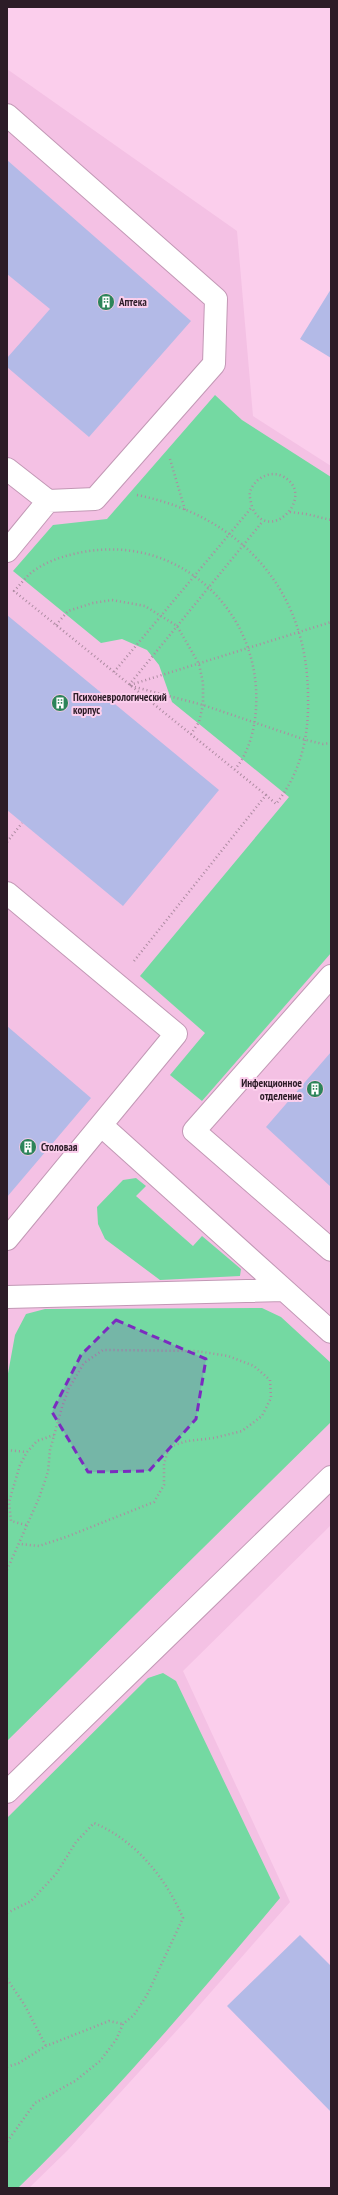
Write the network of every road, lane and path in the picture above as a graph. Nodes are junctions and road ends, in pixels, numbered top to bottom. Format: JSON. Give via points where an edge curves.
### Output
{"nodes":[{"id":1,"x":7,"y":115,"type":"edge"},
{"id":2,"x":162,"y":423,"type":"junction"},
{"id":3,"x":7,"y":469,"type":"edge"},
{"id":4,"x":103,"y":490,"type":"junction"},
{"id":5,"x":48,"y":501,"type":"junction"},
{"id":6,"x":252,"y":507,"type":"junction"},
{"id":7,"x":185,"y":510,"type":"junction"},
{"id":8,"x":290,"y":512,"type":"junction"},
{"id":9,"x":331,"y":520,"type":"edge"},
{"id":10,"x":263,"y":521,"type":"junction"},
{"id":11,"x":229,"y":534,"type":"junction"},
{"id":12,"x":244,"y":545,"type":"junction"},
{"id":13,"x":7,"y":551,"type":"edge"},
{"id":14,"x":194,"y":575,"type":"junction"},
{"id":15,"x":209,"y":588,"type":"junction"},
{"id":16,"x":160,"y":615,"type":"junction"},
{"id":17,"x":331,"y":622,"type":"edge"},
{"id":18,"x":56,"y":625,"type":"junction"},
{"id":19,"x":177,"y":626,"type":"junction"},
{"id":20,"x":300,"y":631,"type":"junction"},
{"id":21,"x":248,"y":647,"type":"junction"},
{"id":22,"x":199,"y":664,"type":"junction"},
{"id":23,"x":114,"y":672,"type":"junction"},
{"id":24,"x":129,"y":685,"type":"junction"},
{"id":25,"x":203,"y":704,"type":"junction"},
{"id":26,"x":255,"y":722,"type":"junction"},
{"id":27,"x":191,"y":734,"type":"junction"},
{"id":28,"x":306,"y":740,"type":"junction"},
{"id":29,"x":331,"y":743,"type":"edge"},
{"id":30,"x":235,"y":769,"type":"junction"},
{"id":31,"x":266,"y":795,"type":"junction"},
{"id":32,"x":22,"y":823,"type":"dead end"},
{"id":33,"x":7,"y":842,"type":"edge"},
{"id":34,"x":7,"y":893,"type":"edge"},
{"id":35,"x":331,"y":976,"type":"edge"},
{"id":36,"x":116,"y":984,"type":"junction"},
{"id":37,"x":101,"y":1126,"type":"junction"},
{"id":38,"x":7,"y":1239,"type":"edge"},
{"id":39,"x":331,"y":1250,"type":"edge"},
{"id":40,"x":284,"y":1290,"type":"junction"},
{"id":41,"x":7,"y":1297,"type":"edge"},
{"id":42,"x":331,"y":1332,"type":"edge"},
{"id":43,"x":54,"y":1435,"type":"junction"},
{"id":44,"x":7,"y":1450,"type":"edge"},
{"id":45,"x":27,"y":1452,"type":"junction"},
{"id":46,"x":331,"y":1477,"type":"edge"},
{"id":47,"x":26,"y":1525,"type":"junction"},
{"id":48,"x":20,"y":1544,"type":"junction"},
{"id":49,"x":7,"y":1570,"type":"edge"},
{"id":50,"x":7,"y":1792,"type":"edge"},
{"id":51,"x":7,"y":1913,"type":"edge"},
{"id":52,"x":7,"y":1979,"type":"edge"},
{"id":53,"x":123,"y":2024,"type":"junction"},
{"id":54,"x":46,"y":2046,"type":"junction"},
{"id":55,"x":7,"y":2067,"type":"edge"},
{"id":56,"x":7,"y":2142,"type":"edge"}],
"edges":[{"from":1,"to":2,"type":"lane","via":[[216,299],[214,364]]},
{"from":2,"to":4,"type":"lane"},
{"from":2,"to":7,"type":"path","via":[[172,469]]},
{"from":3,"to":5,"type":"lane"},
{"from":4,"to":5,"type":"lane","via":[[95,499]]},
{"from":4,"to":7,"type":"path","via":[[159,500]]},
{"from":5,"to":13,"type":"lane"},
{"from":6,"to":8,"type":"path","via":[[250,493],[256,481],[265,475],[277,473],[287,478],[295,489],[295,502]]},
{"from":6,"to":10,"type":"path","via":[[256,516]]},
{"from":6,"to":11,"type":"path"},
{"from":7,"to":11,"type":"path","via":[[209,520]]},
{"from":8,"to":9,"type":"path"},
{"from":8,"to":10,"type":"path","via":[[276,521]]},
{"from":10,"to":12,"type":"path"},
{"from":11,"to":12,"type":"path"},
{"from":11,"to":14,"type":"path"},
{"from":12,"to":15,"type":"path"},
{"from":12,"to":20,"type":"path","via":[[267,569],[281,590]]},
{"from":14,"to":15,"type":"path"},
{"from":14,"to":16,"type":"path"},
{"from":14,"to":18,"type":"path","via":[[162,558],[134,550],[102,549],[65,556],[35,570],[14,591]]},
{"from":15,"to":19,"type":"path"},
{"from":15,"to":21,"type":"path","via":[[226,606]]},
{"from":16,"to":18,"type":"path","via":[[145,606],[112,600],[68,611]]},
{"from":16,"to":19,"type":"path"},
{"from":16,"to":23,"type":"path"},
{"from":17,"to":20,"type":"path"},
{"from":18,"to":23,"type":"path"},
{"from":19,"to":22,"type":"path"},
{"from":19,"to":24,"type":"path"},
{"from":20,"to":21,"type":"path"},
{"from":20,"to":28,"type":"path","via":[[307,660],[309,714]]},
{"from":21,"to":22,"type":"path"},
{"from":21,"to":26,"type":"path","via":[[256,690]]},
{"from":22,"to":24,"type":"path"},
{"from":22,"to":25,"type":"path","via":[[203,683]]},
{"from":23,"to":24,"type":"path"},
{"from":24,"to":25,"type":"path"},
{"from":24,"to":27,"type":"path"},
{"from":25,"to":26,"type":"path"},
{"from":25,"to":27,"type":"path","via":[[199,722]]},
{"from":26,"to":28,"type":"path"},
{"from":26,"to":30,"type":"path","via":[[243,759]]},
{"from":27,"to":30,"type":"path"},
{"from":28,"to":29,"type":"path"},
{"from":28,"to":31,"type":"path","via":[[289,787],[276,804]]},
{"from":30,"to":31,"type":"path"},
{"from":31,"to":36,"type":"path"},
{"from":32,"to":33,"type":"path"},
{"from":34,"to":36,"type":"lane"},
{"from":35,"to":39,"type":"lane","via":[[194,1131]]},
{"from":36,"to":37,"type":"lane","via":[[176,1034]]},
{"from":37,"to":38,"type":"lane"},
{"from":37,"to":40,"type":"lane"},
{"from":40,"to":41,"type":"lane"},
{"from":40,"to":42,"type":"lane"},
{"from":43,"to":45,"type":"path","via":[[37,1441]]},
{"from":43,"to":47,"type":"path","via":[[48,1472],[40,1498]]},
{"from":43,"to":48,"type":"path","via":[[69,1388],[84,1363],[103,1350],[196,1351],[228,1356],[254,1366],[270,1380],[271,1398],[262,1416],[242,1431],[187,1441],[169,1447],[164,1464],[164,1485],[154,1502],[46,1544]]},
{"from":44,"to":45,"type":"path"},
{"from":45,"to":47,"type":"path","via":[[13,1483],[9,1502],[11,1521]]},
{"from":46,"to":50,"type":"lane"},
{"from":47,"to":48,"type":"path"},
{"from":48,"to":49,"type":"path"},
{"from":51,"to":53,"type":"path","via":[[31,1901],[56,1874],[76,1842],[94,1823],[112,1831],[139,1854],[161,1876],[183,1918],[147,1995],[134,2015]]},
{"from":52,"to":54,"type":"path","via":[[24,2004]]},
{"from":53,"to":54,"type":"path","via":[[109,2021]]},
{"from":53,"to":56,"type":"path","via":[[116,2040],[100,2061],[75,2081],[35,2103]]},
{"from":54,"to":55,"type":"path","via":[[19,2063]]}]}
